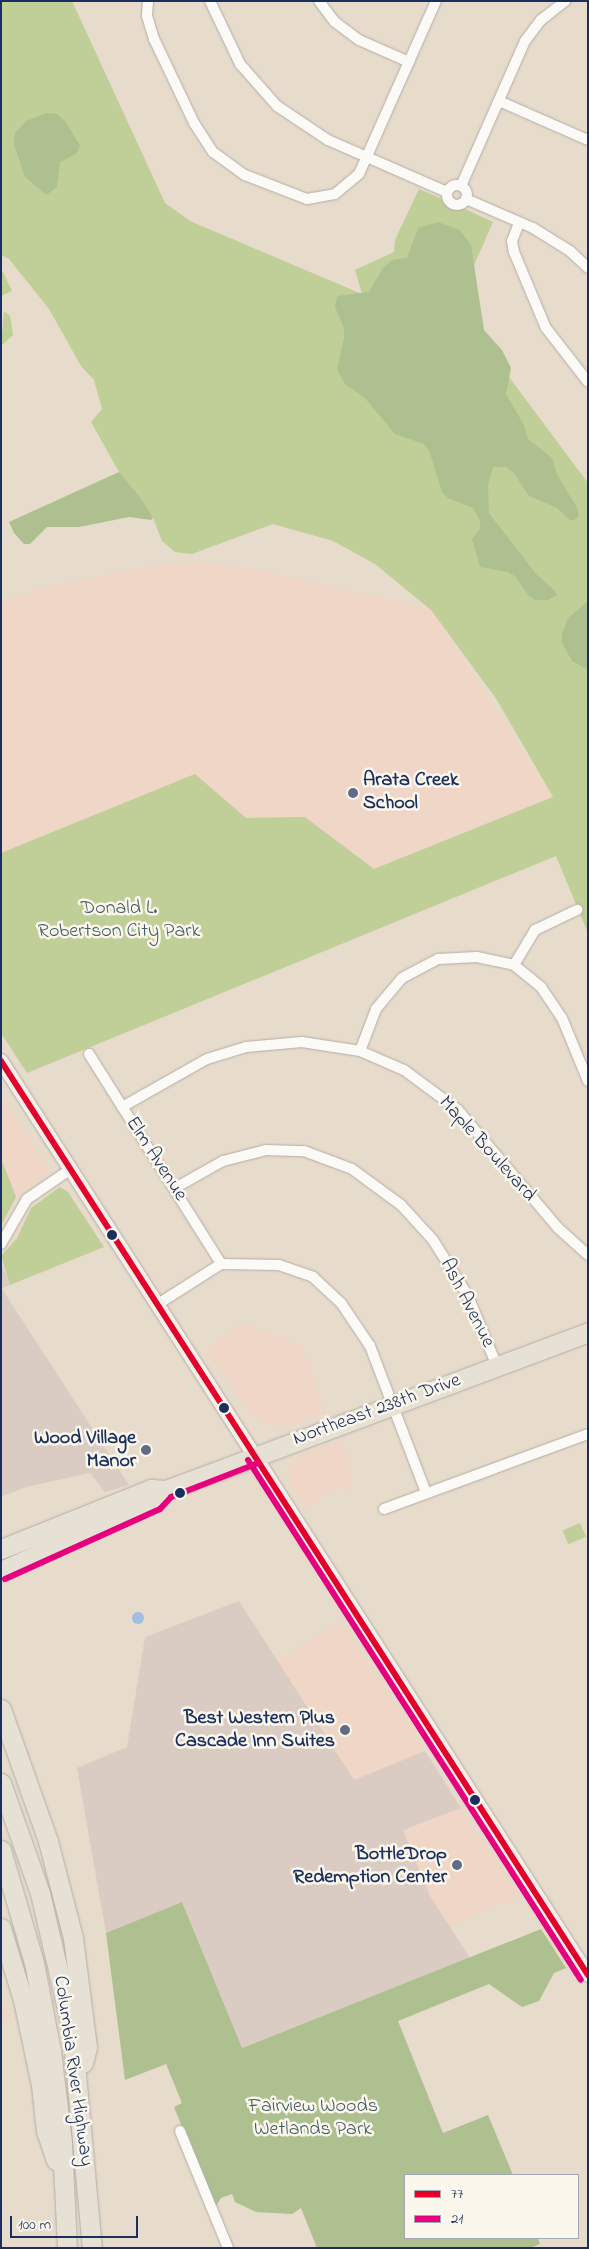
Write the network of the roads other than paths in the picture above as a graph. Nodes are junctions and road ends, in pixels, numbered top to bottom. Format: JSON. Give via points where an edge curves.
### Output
{"nodes":[{"id":1,"x":148,"y":1,"type":"edge"},
{"id":2,"x":210,"y":1,"type":"edge"},
{"id":3,"x":319,"y":1,"type":"edge"},
{"id":4,"x":436,"y":1,"type":"edge"},
{"id":5,"x":565,"y":1,"type":"edge"},
{"id":6,"x":409,"y":62,"type":"junction"},
{"id":7,"x":498,"y":101,"type":"junction"},
{"id":8,"x":587,"y":139,"type":"edge"},
{"id":9,"x":368,"y":157,"type":"junction"},
{"id":10,"x":461,"y":186,"type":"junction"},
{"id":11,"x":447,"y":192,"type":"junction"},
{"id":12,"x":466,"y":199,"type":"junction"},
{"id":13,"x":519,"y":223,"type":"junction"},
{"id":14,"x":588,"y":268,"type":"edge"},
{"id":15,"x":588,"y":382,"type":"edge"},
{"id":16,"x":577,"y":910,"type":"dead end"},
{"id":17,"x":514,"y":965,"type":"junction"},
{"id":18,"x":360,"y":1051,"type":"junction"},
{"id":19,"x":89,"y":1054,"type":"dead end"},
{"id":20,"x":1,"y":1061,"type":"edge"},
{"id":21,"x":588,"y":1081,"type":"edge"},
{"id":22,"x":122,"y":1107,"type":"junction"},
{"id":23,"x":71,"y":1169,"type":"junction"},
{"id":24,"x":175,"y":1188,"type":"junction"},
{"id":25,"x":1,"y":1244,"type":"edge"},
{"id":26,"x":587,"y":1253,"type":"edge"},
{"id":27,"x":221,"y":1264,"type":"junction"},
{"id":28,"x":158,"y":1304,"type":"junction"},
{"id":29,"x":588,"y":1332,"type":"edge"},
{"id":30,"x":497,"y":1366,"type":"junction"},
{"id":31,"x":393,"y":1404,"type":"junction"},
{"id":32,"x":588,"y":1434,"type":"edge"},
{"id":33,"x":255,"y":1455,"type":"junction"},
{"id":34,"x":166,"y":1490,"type":"junction"},
{"id":35,"x":426,"y":1493,"type":"junction"},
{"id":36,"x":384,"y":1509,"type":"dead end"},
{"id":37,"x":1,"y":1549,"type":"edge"},
{"id":38,"x":5,"y":1570,"type":"edge"},
{"id":39,"x":1,"y":1709,"type":"edge"},
{"id":40,"x":1,"y":1783,"type":"edge"},
{"id":41,"x":1,"y":1850,"type":"edge"},
{"id":42,"x":1,"y":1928,"type":"edge"},
{"id":43,"x":588,"y":1976,"type":"edge"},
{"id":44,"x":78,"y":2081,"type":"junction"},
{"id":45,"x":180,"y":2131,"type":"dead end"},
{"id":46,"x":64,"y":2183,"type":"junction"},
{"id":47,"x":67,"y":2248,"type":"edge"},
{"id":48,"x":92,"y":2248,"type":"edge"},
{"id":49,"x":228,"y":2248,"type":"edge"}],
"edges":[{"from":1,"to":9,"type":"street","via":[[150,28],[194,123],[213,152],[233,168],[291,195],[315,198],[327,197],[345,188],[359,174]]},
{"from":2,"to":9,"type":"street","via":[[231,50],[271,101],[312,131]]},
{"from":3,"to":6,"type":"street","via":[[335,22],[359,40]]},
{"from":4,"to":6,"type":"street"},
{"from":5,"to":7,"type":"street","via":[[541,20],[525,41]]},
{"from":6,"to":9,"type":"street"},
{"from":7,"to":8,"type":"street"},
{"from":7,"to":10,"type":"street"},
{"from":9,"to":11,"type":"street"},
{"from":10,"to":11,"type":"street","via":[[452,186]]},
{"from":10,"to":12,"type":"street"},
{"from":11,"to":12,"type":"street","via":[[453,205]]},
{"from":12,"to":13,"type":"street"},
{"from":13,"to":14,"type":"street","via":[[552,240]]},
{"from":13,"to":15,"type":"street","via":[[512,241],[514,252],[546,328]]},
{"from":16,"to":17,"type":"street","via":[[535,930]]},
{"from":17,"to":18,"type":"street","via":[[501,960],[462,956],[438,959],[411,972],[383,998]]},
{"from":17,"to":21,"type":"street","via":[[553,1001]]},
{"from":18,"to":22,"type":"street","name":"Maple Boulevard","via":[[302,1042],[246,1047],[207,1059]]},
{"from":18,"to":26,"type":"street","name":"Maple Boulevard","via":[[404,1070],[458,1110],[553,1222]]},
{"from":19,"to":22,"type":"street","name":"Elm Avenue"},
{"from":20,"to":23,"type":"main road"},
{"from":22,"to":24,"type":"street","name":"Elm Avenue"},
{"from":23,"to":25,"type":"street","via":[[27,1199]]},
{"from":23,"to":28,"type":"main road"},
{"from":24,"to":27,"type":"street","name":"Elm Avenue"},
{"from":24,"to":30,"type":"street","name":"Ash Avenue","via":[[223,1161],[266,1150],[304,1151],[352,1169],[401,1206],[433,1240],[468,1296]]},
{"from":27,"to":28,"type":"street"},
{"from":27,"to":31,"type":"street","via":[[279,1265],[303,1272],[322,1284],[349,1313],[370,1346]]},
{"from":28,"to":33,"type":"main road"},
{"from":29,"to":30,"type":"highway","name":"Northeast 238th Drive"},
{"from":30,"to":31,"type":"highway","name":"Northeast 238th Drive"},
{"from":31,"to":33,"type":"highway","name":"Northeast 238th Drive"},
{"from":31,"to":35,"type":"street"},
{"from":32,"to":35,"type":"street"},
{"from":33,"to":34,"type":"highway","name":"Northeast 238th Drive"},
{"from":33,"to":43,"type":"main road"},
{"from":34,"to":37,"type":"highway","name":"Northeast 238th Drive","via":[[151,1489]]},
{"from":34,"to":38,"type":"highway","name":"Northeast 238th Drive","via":[[156,1501]]},
{"from":35,"to":36,"type":"street"},
{"from":39,"to":44,"type":"highway","via":[[48,1841],[73,1938],[87,2047]]},
{"from":40,"to":44,"type":"highway","name":"Columbia River Highway","via":[[50,1927],[72,2030]]},
{"from":41,"to":46,"type":"highway","name":"Columbia River Highway","via":[[40,1990],[56,2084]]},
{"from":42,"to":46,"type":"highway","via":[[34,2050],[46,2131]]},
{"from":44,"to":48,"type":"highway","name":"Columbia River Highway"},
{"from":45,"to":49,"type":"street"},
{"from":46,"to":47,"type":"highway","name":"Columbia River Highway"}]}
